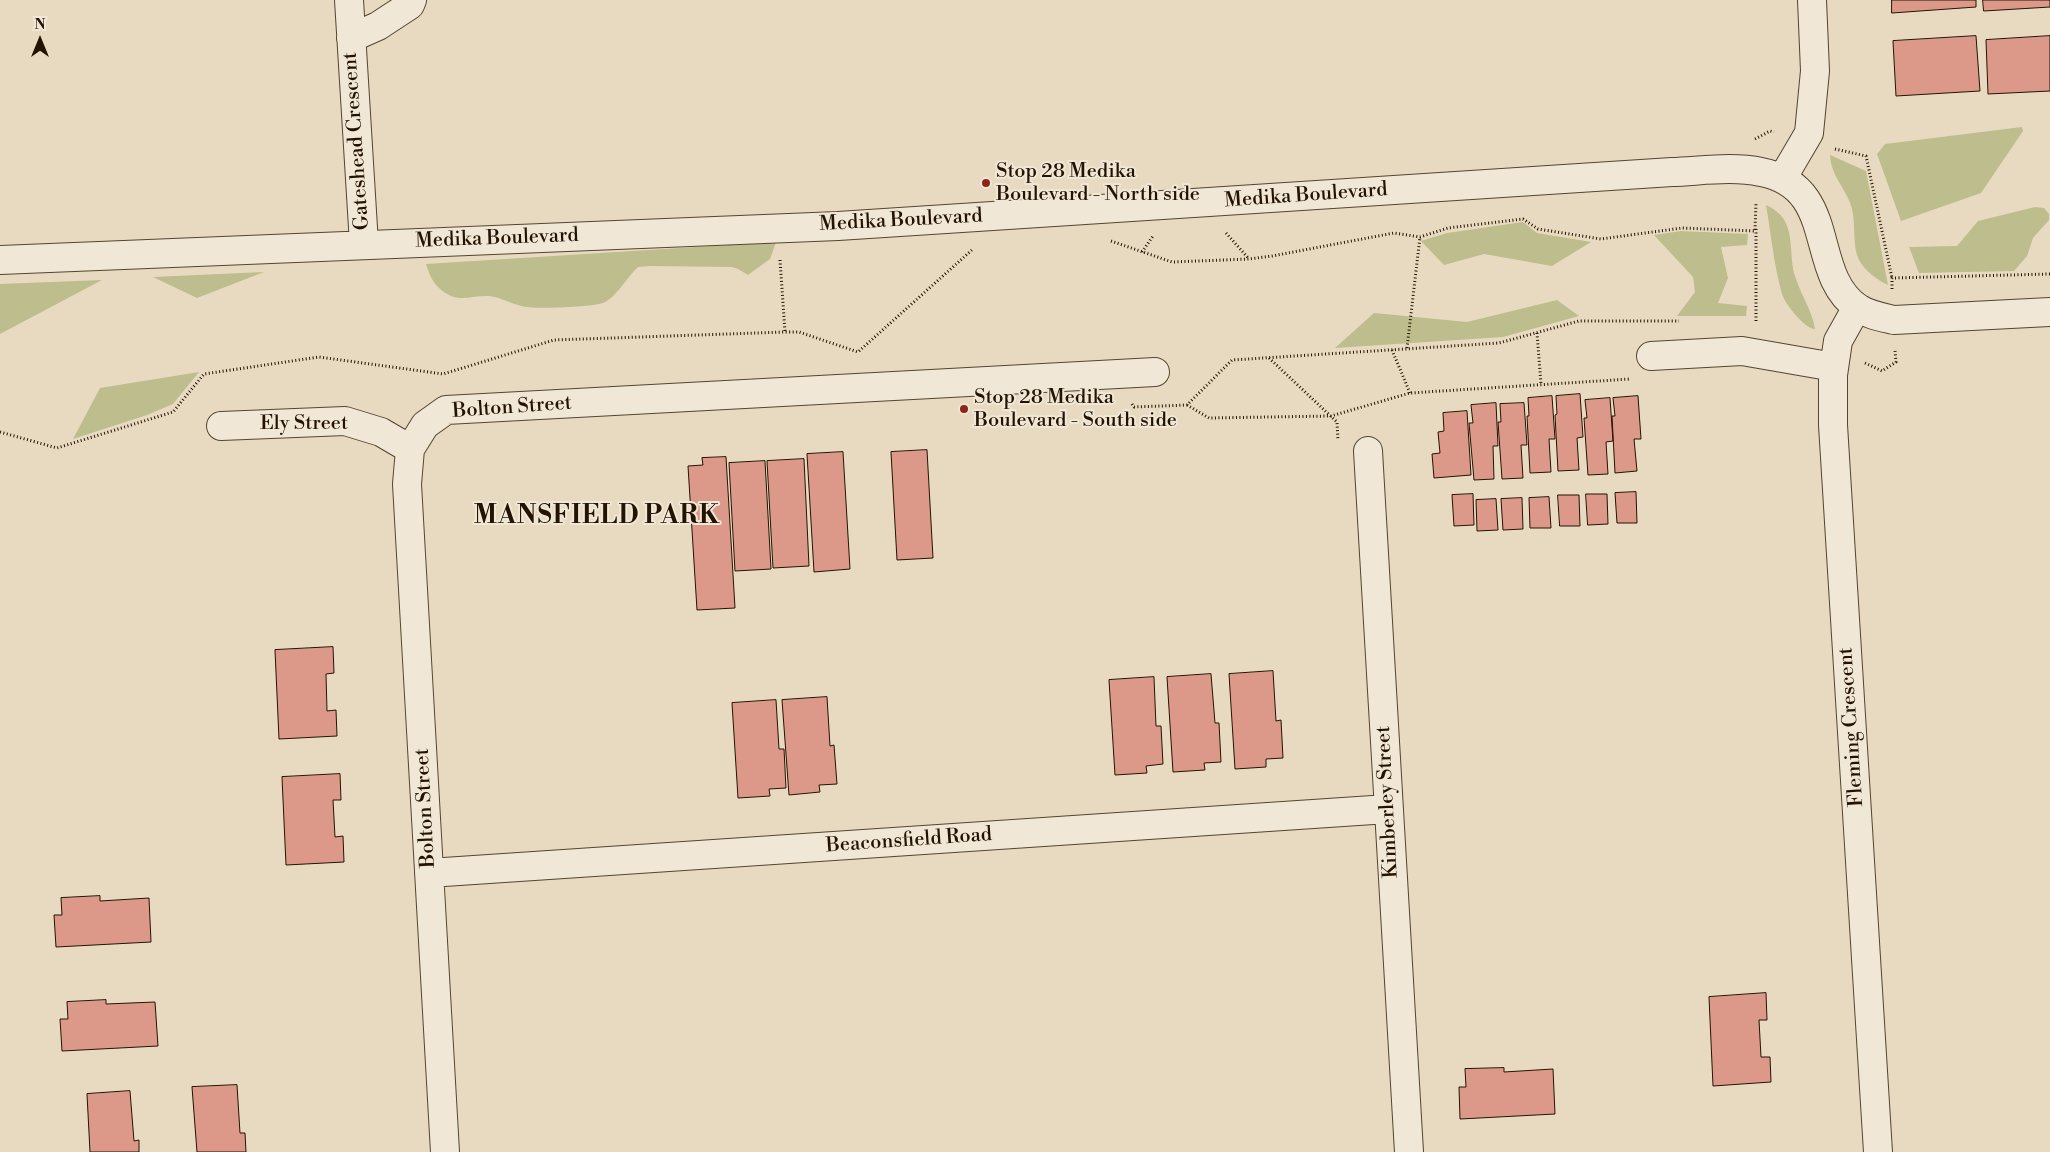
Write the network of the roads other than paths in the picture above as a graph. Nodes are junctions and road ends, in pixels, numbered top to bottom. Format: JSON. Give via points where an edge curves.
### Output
{"nodes":[{"id":1,"x":349,"y":0,"type":"edge"},
{"id":2,"x":412,"y":0,"type":"edge"},
{"id":3,"x":1812,"y":0,"type":"edge"},
{"id":4,"x":351,"y":38,"type":"junction"},
{"id":5,"x":1782,"y":179,"type":"junction"},
{"id":6,"x":364,"y":244,"type":"junction"},
{"id":7,"x":0,"y":260,"type":"edge"},
{"id":8,"x":1857,"y":307,"type":"junction"},
{"id":9,"x":2050,"y":312,"type":"edge"},
{"id":10,"x":1652,"y":356,"type":"dead end"},
{"id":11,"x":1836,"y":359,"type":"junction"},
{"id":12,"x":1155,"y":372,"type":"dead end"},
{"id":13,"x":221,"y":426,"type":"dead end"},
{"id":14,"x":410,"y":449,"type":"junction"},
{"id":15,"x":1368,"y":451,"type":"dead end"},
{"id":16,"x":1388,"y":809,"type":"junction"},
{"id":17,"x":429,"y":873,"type":"junction"},
{"id":18,"x":445,"y":1152,"type":"edge"},
{"id":19,"x":1410,"y":1152,"type":"edge"},
{"id":20,"x":1878,"y":1152,"type":"edge"}],
"edges":[{"from":1,"to":4,"type":"street","name":"Gateshead Crescent"},
{"from":2,"to":4,"type":"street","name":"Gateshead Crescent","via":[[410,5],[378,26]]},
{"from":3,"to":5,"type":"street","via":[[1815,71],[1809,133]]},
{"from":4,"to":6,"type":"street","name":"Gateshead Crescent"},
{"from":5,"to":6,"type":"street","name":"Medika Boulevard","via":[[1757,171],[1672,172],[838,226]]},
{"from":5,"to":8,"type":"street","name":"Medika Boulevard","via":[[1795,188],[1811,207],[1819,224],[1831,275]]},
{"from":6,"to":7,"type":"street","name":"Medika Boulevard"},
{"from":8,"to":9,"type":"street","name":"Medika Boulevard","via":[[1894,320]]},
{"from":8,"to":11,"type":"street","name":"Fleming Crescent","via":[[1838,341]]},
{"from":10,"to":11,"type":"street","via":[[1742,352]]},
{"from":11,"to":20,"type":"street","name":"Fleming Crescent","via":[[1834,434]]},
{"from":12,"to":14,"type":"street","name":"Bolton Street","via":[[446,410],[425,424]]},
{"from":13,"to":14,"type":"street","name":"Ely Street","via":[[344,421],[381,432]]},
{"from":14,"to":17,"type":"street","name":"Bolton Street","via":[[408,484]]},
{"from":15,"to":16,"type":"street","name":"Kimberley Street"},
{"from":16,"to":17,"type":"street","name":"Beaconsfield Road"},
{"from":16,"to":19,"type":"street","name":"Kimberley Street"},
{"from":17,"to":18,"type":"street","name":"Bolton Street"}]}
